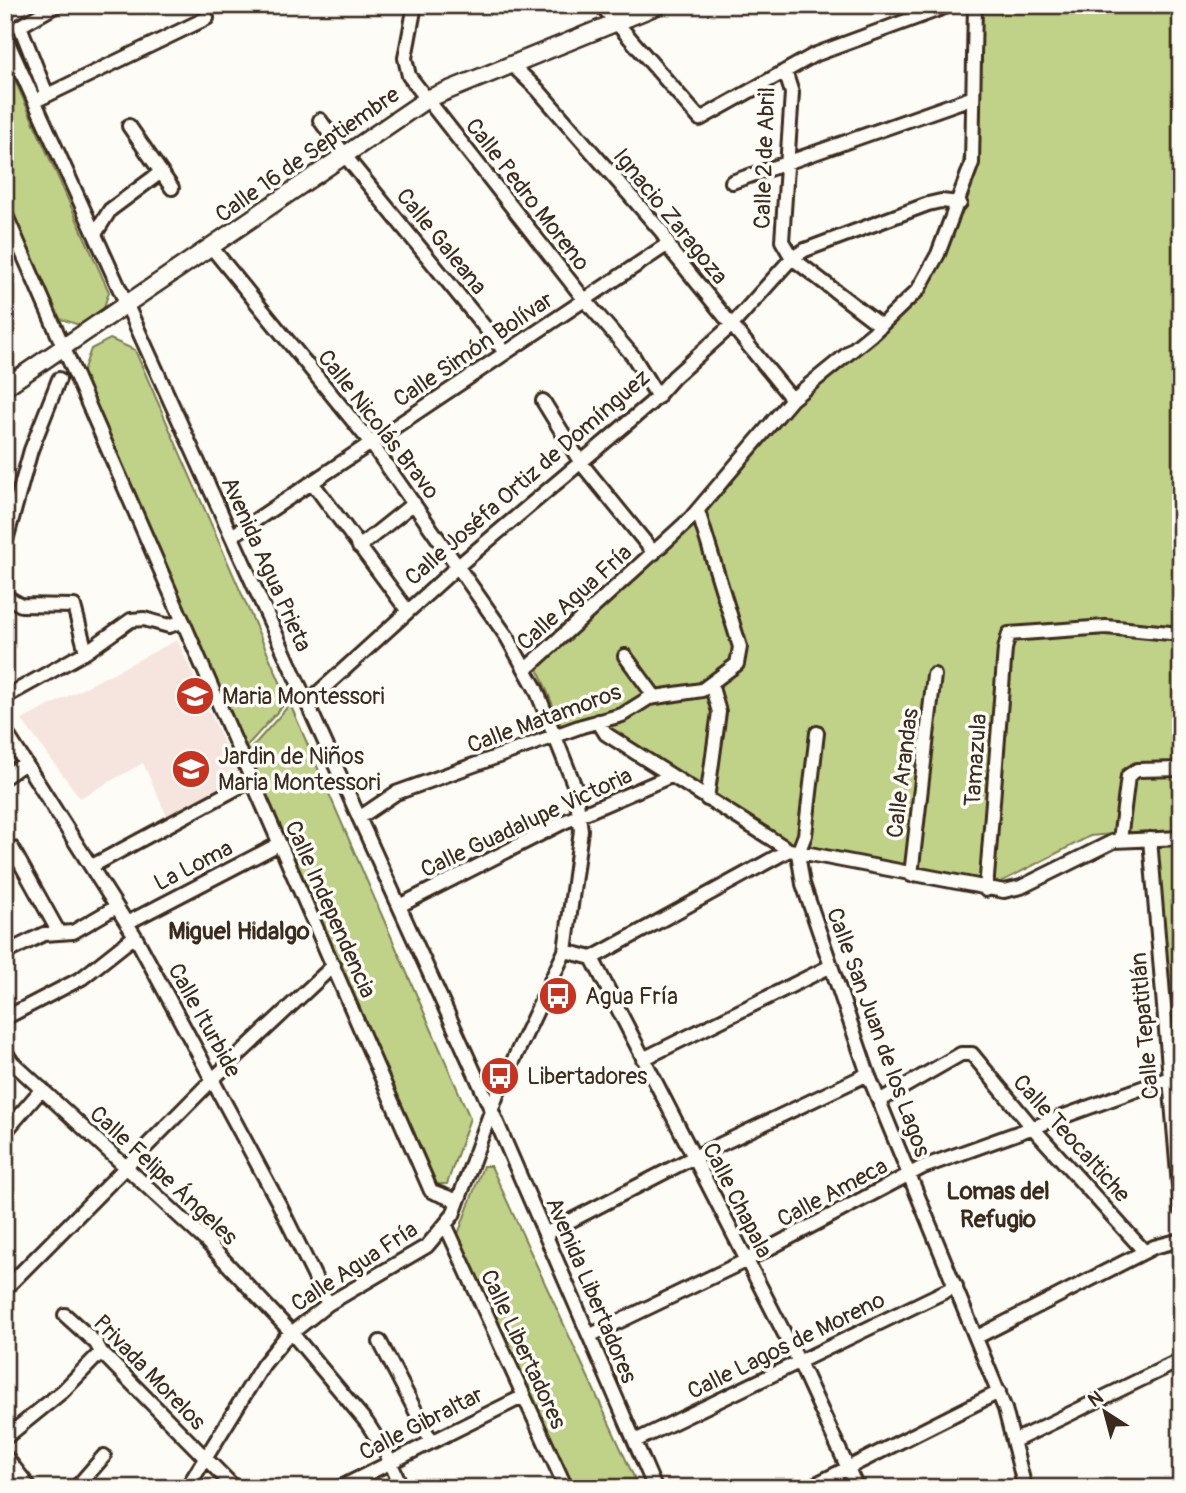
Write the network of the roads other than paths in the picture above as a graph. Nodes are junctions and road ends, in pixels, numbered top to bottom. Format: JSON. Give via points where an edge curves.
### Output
{"nodes":[{"id":1,"x":57,"y":5,"type":"edge"},
{"id":2,"x":415,"y":5,"type":"edge"},
{"id":3,"x":601,"y":5,"type":"edge"},
{"id":4,"x":659,"y":5,"type":"edge"},
{"id":5,"x":950,"y":5,"type":"edge"},
{"id":6,"x":975,"y":5,"type":"edge"},
{"id":7,"x":207,"y":18,"type":"dead end"},
{"id":8,"x":615,"y":23,"type":"junction"},
{"id":9,"x":5,"y":36,"type":"edge"},
{"id":10,"x":511,"y":64,"type":"junction"},
{"id":11,"x":785,"y":71,"type":"junction"},
{"id":12,"x":47,"y":95,"type":"junction"},
{"id":13,"x":971,"y":98,"type":"junction"},
{"id":14,"x":427,"y":99,"type":"junction"},
{"id":15,"x":35,"y":102,"type":"junction"},
{"id":16,"x":320,"y":120,"type":"dead end"},
{"id":17,"x":129,"y":126,"type":"dead end"},
{"id":18,"x":346,"y":156,"type":"junction"},
{"id":19,"x":789,"y":163,"type":"junction"},
{"id":20,"x":161,"y":172,"type":"junction"},
{"id":21,"x":732,"y":182,"type":"dead end"},
{"id":22,"x":172,"y":188,"type":"dead end"},
{"id":23,"x":960,"y":203,"type":"junction"},
{"id":24,"x":5,"y":213,"type":"edge"},
{"id":25,"x":95,"y":234,"type":"junction"},
{"id":26,"x":10,"y":239,"type":"edge"},
{"id":27,"x":668,"y":244,"type":"junction"},
{"id":28,"x":212,"y":248,"type":"junction"},
{"id":29,"x":792,"y":258,"type":"junction"},
{"id":30,"x":584,"y":299,"type":"junction"},
{"id":31,"x":127,"y":306,"type":"junction"},
{"id":32,"x":733,"y":324,"type":"junction"},
{"id":33,"x":881,"y":326,"type":"junction"},
{"id":34,"x":62,"y":349,"type":"junction"},
{"id":35,"x":505,"y":352,"type":"junction"},
{"id":36,"x":59,"y":379,"type":"dead end"},
{"id":37,"x":5,"y":387,"type":"edge"},
{"id":38,"x":658,"y":397,"type":"junction"},
{"id":39,"x":792,"y":399,"type":"junction"},
{"id":40,"x":543,"y":401,"type":"dead end"},
{"id":41,"x":371,"y":443,"type":"junction"},
{"id":42,"x":581,"y":463,"type":"junction"},
{"id":43,"x":309,"y":484,"type":"junction"},
{"id":44,"x":414,"y":503,"type":"junction"},
{"id":45,"x":698,"y":511,"type":"junction"},
{"id":46,"x":232,"y":536,"type":"junction"},
{"id":47,"x":5,"y":544,"type":"edge"},
{"id":48,"x":359,"y":547,"type":"junction"},
{"id":49,"x":654,"y":553,"type":"junction"},
{"id":50,"x":458,"y":566,"type":"junction"},
{"id":51,"x":5,"y":596,"type":"edge"},
{"id":52,"x":407,"y":610,"type":"junction"},
{"id":53,"x":183,"y":621,"type":"junction"},
{"id":54,"x":1181,"y":634,"type":"edge"},
{"id":55,"x":86,"y":652,"type":"junction"},
{"id":56,"x":625,"y":656,"type":"dead end"},
{"id":57,"x":526,"y":669,"type":"junction"},
{"id":58,"x":934,"y":675,"type":"dead end"},
{"id":59,"x":712,"y":684,"type":"junction"},
{"id":60,"x":5,"y":696,"type":"edge"},
{"id":61,"x":655,"y":697,"type":"junction"},
{"id":62,"x":307,"y":703,"type":"junction"},
{"id":63,"x":598,"y":722,"type":"junction"},
{"id":64,"x":5,"y":731,"type":"edge"},
{"id":65,"x":817,"y":733,"type":"dead end"},
{"id":66,"x":555,"y":736,"type":"junction"},
{"id":67,"x":25,"y":763,"type":"junction"},
{"id":68,"x":1181,"y":769,"type":"edge"},
{"id":69,"x":671,"y":776,"type":"junction"},
{"id":70,"x":5,"y":777,"type":"edge"},
{"id":71,"x":252,"y":780,"type":"junction"},
{"id":72,"x":707,"y":799,"type":"junction"},
{"id":73,"x":581,"y":816,"type":"junction"},
{"id":74,"x":359,"y":818,"type":"junction"},
{"id":75,"x":1181,"y":838,"type":"edge"},
{"id":76,"x":1120,"y":839,"type":"junction"},
{"id":77,"x":1150,"y":839,"type":"junction"},
{"id":78,"x":279,"y":844,"type":"junction"},
{"id":79,"x":12,"y":848,"type":"dead end"},
{"id":80,"x":794,"y":852,"type":"junction"},
{"id":81,"x":92,"y":866,"type":"junction"},
{"id":82,"x":911,"y":875,"type":"junction"},
{"id":83,"x":986,"y":890,"type":"junction"},
{"id":84,"x":399,"y":906,"type":"junction"},
{"id":85,"x":116,"y":907,"type":"junction"},
{"id":86,"x":127,"y":923,"type":"junction"},
{"id":87,"x":58,"y":931,"type":"junction"},
{"id":88,"x":135,"y":936,"type":"junction"},
{"id":89,"x":565,"y":951,"type":"junction"},
{"id":90,"x":5,"y":953,"type":"edge"},
{"id":91,"x":592,"y":958,"type":"junction"},
{"id":92,"x":334,"y":965,"type":"junction"},
{"id":93,"x":829,"y":967,"type":"junction"},
{"id":94,"x":5,"y":1018,"type":"edge"},
{"id":95,"x":7,"y":1058,"type":"edge"},
{"id":96,"x":643,"y":1059,"type":"junction"},
{"id":97,"x":868,"y":1074,"type":"junction"},
{"id":98,"x":1175,"y":1076,"type":"edge"},
{"id":99,"x":214,"y":1079,"type":"junction"},
{"id":100,"x":42,"y":1089,"type":"junction"},
{"id":101,"x":879,"y":1101,"type":"junction"},
{"id":102,"x":491,"y":1109,"type":"junction"},
{"id":103,"x":1032,"y":1127,"type":"junction"},
{"id":104,"x":5,"y":1132,"type":"edge"},
{"id":105,"x":692,"y":1158,"type":"junction"},
{"id":106,"x":124,"y":1168,"type":"junction"},
{"id":107,"x":909,"y":1174,"type":"junction"},
{"id":108,"x":458,"y":1200,"type":"junction"},
{"id":109,"x":1181,"y":1210,"type":"edge"},
{"id":110,"x":446,"y":1226,"type":"junction"},
{"id":111,"x":545,"y":1234,"type":"junction"},
{"id":112,"x":1181,"y":1240,"type":"edge"},
{"id":113,"x":1144,"y":1251,"type":"junction"},
{"id":114,"x":745,"y":1261,"type":"junction"},
{"id":115,"x":7,"y":1284,"type":"edge"},
{"id":116,"x":956,"y":1286,"type":"junction"},
{"id":117,"x":328,"y":1304,"type":"junction"},
{"id":118,"x":65,"y":1315,"type":"dead end"},
{"id":119,"x":291,"y":1332,"type":"junction"},
{"id":120,"x":589,"y":1336,"type":"junction"},
{"id":121,"x":977,"y":1337,"type":"junction"},
{"id":122,"x":380,"y":1342,"type":"dead end"},
{"id":123,"x":101,"y":1352,"type":"junction"},
{"id":124,"x":1181,"y":1360,"type":"edge"},
{"id":125,"x":800,"y":1364,"type":"junction"},
{"id":126,"x":999,"y":1392,"type":"junction"},
{"id":127,"x":522,"y":1396,"type":"junction"},
{"id":128,"x":5,"y":1438,"type":"edge"},
{"id":129,"x":431,"y":1441,"type":"junction"},
{"id":130,"x":635,"y":1441,"type":"junction"},
{"id":131,"x":1014,"y":1441,"type":"junction"},
{"id":132,"x":5,"y":1456,"type":"edge"},
{"id":133,"x":104,"y":1456,"type":"dead end"},
{"id":134,"x":206,"y":1458,"type":"junction"},
{"id":135,"x":391,"y":1462,"type":"junction"},
{"id":136,"x":848,"y":1469,"type":"junction"},
{"id":137,"x":30,"y":1488,"type":"edge"},
{"id":138,"x":76,"y":1488,"type":"edge"},
{"id":139,"x":187,"y":1488,"type":"edge"},
{"id":140,"x":235,"y":1488,"type":"edge"},
{"id":141,"x":339,"y":1488,"type":"edge"},
{"id":142,"x":402,"y":1488,"type":"edge"},
{"id":143,"x":566,"y":1488,"type":"edge"},
{"id":144,"x":655,"y":1488,"type":"edge"},
{"id":145,"x":808,"y":1488,"type":"edge"},
{"id":146,"x":857,"y":1488,"type":"edge"},
{"id":147,"x":1025,"y":1488,"type":"edge"}],
"edges":[{"from":1,"to":12,"type":"street","via":[[20,26]]},
{"from":2,"to":14,"type":"street","name":"Calle Pedro Moreno","via":[[405,66]]},
{"from":3,"to":8,"type":"street"},
{"from":4,"to":8,"type":"street","name":"Calle 16 de Septiembre"},
{"from":5,"to":11,"type":"street","via":[[828,48]]},
{"from":6,"to":13,"type":"street","name":"Calle Agua Fría"},
{"from":7,"to":12,"type":"street"},
{"from":8,"to":10,"type":"street","name":"Calle 16 de Septiembre"},
{"from":8,"to":11,"type":"street","via":[[700,119]]},
{"from":9,"to":15,"type":"street","name":"Avenida Agua Prieta"},
{"from":10,"to":14,"type":"street","name":"Calle 16 de Septiembre"},
{"from":10,"to":27,"type":"street","name":"Ignacio Zaragoza"},
{"from":11,"to":19,"type":"street","name":"Calle 2 de Abril","via":[[792,93]]},
{"from":12,"to":15,"type":"street"},
{"from":13,"to":19,"type":"street"},
{"from":13,"to":23,"type":"street","name":"Calle Agua Fría","via":[[972,163]]},
{"from":14,"to":18,"type":"street","name":"Calle 16 de Septiembre"},
{"from":14,"to":30,"type":"street","name":"Calle Pedro Moreno"},
{"from":15,"to":25,"type":"street","name":"Avenida Agua Prieta"},
{"from":16,"to":18,"type":"street","name":"Calle Galeana"},
{"from":17,"to":20,"type":"street"},
{"from":18,"to":28,"type":"street","name":"Calle 16 de Septiembre"},
{"from":18,"to":35,"type":"street","name":"Calle Galeana"},
{"from":19,"to":21,"type":"street"},
{"from":19,"to":29,"type":"street","name":"Calle 2 de Abril","via":[[782,241]]},
{"from":20,"to":22,"type":"street"},
{"from":20,"to":25,"type":"street","via":[[110,210]]},
{"from":23,"to":29,"type":"street","name":"Calle Joséfa Ortiz de Domínguez","via":[[928,204]]},
{"from":23,"to":33,"type":"street","name":"Calle Agua Fría","via":[[918,290]]},
{"from":24,"to":26,"type":"street","name":"Calle Independencia"},
{"from":25,"to":31,"type":"street","name":"Avenida Agua Prieta"},
{"from":26,"to":34,"type":"street","name":"Calle Independencia"},
{"from":27,"to":30,"type":"street","name":"Calle Simón Bolívar"},
{"from":27,"to":32,"type":"street","name":"Ignacio Zaragoza"},
{"from":28,"to":31,"type":"street","name":"Calle 16 de Septiembre"},
{"from":28,"to":41,"type":"street","name":"Calle Nicolás Bravo"},
{"from":29,"to":32,"type":"street","name":"Calle Joséfa Ortiz de Domínguez"},
{"from":29,"to":33,"type":"street","name":"Calle 2 de Abril"},
{"from":30,"to":35,"type":"street","name":"Calle Simón Bolívar"},
{"from":30,"to":38,"type":"street","name":"Calle Pedro Moreno","via":[[633,356]]},
{"from":31,"to":34,"type":"street","name":"Calle 16 de Septiembre"},
{"from":31,"to":46,"type":"street","name":"Avenida Agua Prieta"},
{"from":32,"to":38,"type":"street","name":"Calle Joséfa Ortiz de Domínguez"},
{"from":32,"to":39,"type":"street","name":"Ignacio Zaragoza"},
{"from":33,"to":39,"type":"street","name":"Calle Agua Fría"},
{"from":34,"to":37,"type":"street","name":"Calle 16 de Septiembre"},
{"from":34,"to":53,"type":"street","name":"Calle Independencia"},
{"from":35,"to":41,"type":"street","name":"Calle Simón Bolívar"},
{"from":36,"to":47,"type":"street","via":[[42,417]]},
{"from":38,"to":42,"type":"street","name":"Calle Joséfa Ortiz de Domínguez"},
{"from":39,"to":45,"type":"street","name":"Calle Agua Fría"},
{"from":40,"to":42,"type":"street"},
{"from":41,"to":43,"type":"street","name":"Calle Simón Bolívar"},
{"from":41,"to":44,"type":"street","name":"Calle Nicolás Bravo"},
{"from":42,"to":49,"type":"street"},
{"from":42,"to":50,"type":"street","name":"Calle Joséfa Ortiz de Domínguez"},
{"from":43,"to":46,"type":"street","name":"Calle Simón Bolívar"},
{"from":43,"to":48,"type":"street"},
{"from":44,"to":48,"type":"street"},
{"from":44,"to":50,"type":"street","name":"Calle Nicolás Bravo"},
{"from":45,"to":49,"type":"street","name":"Calle Agua Fría"},
{"from":45,"to":59,"type":"street","name":"Calle Matamoros","via":[[740,647],[740,659]]},
{"from":46,"to":62,"type":"street","name":"Avenida Agua Prieta"},
{"from":48,"to":52,"type":"street"},
{"from":49,"to":57,"type":"street","name":"Calle Agua Fría"},
{"from":50,"to":52,"type":"street","name":"Calle Joséfa Ortiz de Domínguez"},
{"from":50,"to":57,"type":"street","name":"Calle Nicolás Bravo"},
{"from":51,"to":55,"type":"street","via":[[21,605],[74,606]]},
{"from":52,"to":62,"type":"street","name":"Calle Joséfa Ortiz de Domínguez"},
{"from":53,"to":55,"type":"street","via":[[169,626],[131,620]]},
{"from":53,"to":71,"type":"street","name":"Calle Independencia"},
{"from":54,"to":83,"type":"street","name":"Tamazula","via":[[1106,627],[1009,634]]},
{"from":55,"to":60,"type":"street"},
{"from":56,"to":61,"type":"street"},
{"from":57,"to":66,"type":"street","name":"Calle Agua Fría"},
{"from":58,"to":82,"type":"street","name":"Calle Arandas"},
{"from":59,"to":61,"type":"street","name":"Calle Matamoros","via":[[689,693]]},
{"from":59,"to":72,"type":"street","via":[[719,712]]},
{"from":61,"to":63,"type":"street","name":"Calle Matamoros"},
{"from":62,"to":74,"type":"street","name":"Avenida Agua Prieta"},
{"from":63,"to":66,"type":"street","name":"Calle Matamoros"},
{"from":63,"to":69,"type":"street","via":[[606,734]]},
{"from":64,"to":67,"type":"street","name":"Calle Iturbide"},
{"from":65,"to":80,"type":"street","via":[[805,835]]},
{"from":66,"to":73,"type":"street","name":"Calle Agua Fría"},
{"from":66,"to":74,"type":"street","name":"Calle Matamoros","via":[[396,793]]},
{"from":67,"to":70,"type":"street"},
{"from":67,"to":81,"type":"street","name":"Calle Iturbide"},
{"from":68,"to":76,"type":"street","via":[[1130,773]]},
{"from":69,"to":72,"type":"street"},
{"from":69,"to":73,"type":"street","name":"Calle Guadalupe Victoria"},
{"from":71,"to":78,"type":"street","name":"Calle Independencia"},
{"from":71,"to":81,"type":"street"},
{"from":72,"to":80,"type":"street"},
{"from":73,"to":84,"type":"street","name":"Calle Guadalupe Victoria"},
{"from":73,"to":89,"type":"street","name":"Calle Agua Fría","via":[[579,865]]},
{"from":74,"to":84,"type":"street","name":"Avenida Agua Prieta"},
{"from":75,"to":77,"type":"street"},
{"from":76,"to":77,"type":"street"},
{"from":76,"to":83,"type":"street","via":[[1013,890]]},
{"from":77,"to":98,"type":"street","name":"Calle Tepatitlán"},
{"from":78,"to":86,"type":"street","name":"La Loma"},
{"from":78,"to":92,"type":"street","name":"Calle Independencia"},
{"from":79,"to":87,"type":"street"},
{"from":80,"to":82,"type":"street"},
{"from":80,"to":91,"type":"street"},
{"from":80,"to":93,"type":"street","name":"Calle San Juan de los Lagos"},
{"from":81,"to":85,"type":"street","name":"Calle Iturbide"},
{"from":82,"to":83,"type":"street"},
{"from":84,"to":102,"type":"street","name":"Avenida Agua Prieta"},
{"from":85,"to":86,"type":"street","name":"Calle Iturbide"},
{"from":85,"to":87,"type":"street","via":[[73,932]]},
{"from":86,"to":88,"type":"street","name":"Calle Iturbide"},
{"from":87,"to":90,"type":"street"},
{"from":88,"to":94,"type":"street","via":[[82,978]]},
{"from":88,"to":99,"type":"street","name":"Calle Iturbide"},
{"from":89,"to":91,"type":"street"},
{"from":89,"to":102,"type":"street","name":"Calle Agua Fría"},
{"from":91,"to":96,"type":"street","name":"Calle Chapala"},
{"from":92,"to":99,"type":"street"},
{"from":92,"to":108,"type":"street","name":"Calle Independencia","via":[[431,1191]]},
{"from":93,"to":96,"type":"street"},
{"from":93,"to":97,"type":"street","name":"Calle San Juan de los Lagos"},
{"from":95,"to":100,"type":"street","name":"Calle Felipe Ángeles"},
{"from":96,"to":105,"type":"street","name":"Calle Chapala"},
{"from":97,"to":101,"type":"street","name":"Calle San Juan de los Lagos"},
{"from":97,"to":105,"type":"street"},
{"from":98,"to":103,"type":"street","name":"Calle Ameca"},
{"from":98,"to":109,"type":"street","name":"Calle Tepatitlán"},
{"from":99,"to":106,"type":"street"},
{"from":99,"to":117,"type":"street","name":"Calle Iturbide"},
{"from":100,"to":104,"type":"street"},
{"from":100,"to":106,"type":"street","name":"Calle Felipe Ángeles"},
{"from":101,"to":103,"type":"street","name":"Calle Teocaltiche","via":[[969,1053]]},
{"from":101,"to":107,"type":"street","name":"Calle San Juan de los Lagos"},
{"from":102,"to":108,"type":"street","name":"Calle Agua Fría"},
{"from":102,"to":111,"type":"street","name":"Avenida Libertadores"},
{"from":103,"to":107,"type":"street","name":"Calle Ameca"},
{"from":103,"to":113,"type":"street","name":"Calle Teocaltiche"},
{"from":105,"to":111,"type":"street"},
{"from":105,"to":114,"type":"street","name":"Calle Chapala"},
{"from":106,"to":115,"type":"street"},
{"from":106,"to":119,"type":"street","name":"Calle Felipe Ángeles","via":[[205,1240]]},
{"from":107,"to":114,"type":"street","name":"Calle Ameca"},
{"from":107,"to":116,"type":"street","name":"Calle San Juan de los Lagos"},
{"from":108,"to":110,"type":"street","name":"Calle Agua Fría"},
{"from":110,"to":117,"type":"street","name":"Calle Agua Fría","via":[[416,1253]]},
{"from":110,"to":127,"type":"street","name":"Calle Libertadores"},
{"from":111,"to":120,"type":"street","name":"Avenida Libertadores"},
{"from":112,"to":113,"type":"street"},
{"from":113,"to":121,"type":"street"},
{"from":114,"to":120,"type":"street","name":"Calle Ameca"},
{"from":114,"to":125,"type":"street","name":"Calle Chapala"},
{"from":116,"to":121,"type":"street","name":"Calle San Juan de los Lagos"},
{"from":116,"to":125,"type":"street","name":"Calle Lagos de Moreno"},
{"from":117,"to":119,"type":"street","name":"Calle Agua Fría"},
{"from":118,"to":123,"type":"street","name":"Privada Morelos"},
{"from":119,"to":134,"type":"street","name":"Calle Agua Fría","via":[[263,1365]]},
{"from":119,"to":135,"type":"street","name":"Calle Felipe Ángeles","via":[[367,1423]]},
{"from":120,"to":130,"type":"street","name":"Avenida Libertadores"},
{"from":121,"to":126,"type":"street","name":"Calle San Juan de los Lagos"},
{"from":122,"to":129,"type":"street"},
{"from":123,"to":128,"type":"street","via":[[63,1391]]},
{"from":123,"to":134,"type":"street","name":"Privada Morelos"},
{"from":124,"to":131,"type":"street"},
{"from":125,"to":130,"type":"street","name":"Calle Lagos de Moreno"},
{"from":125,"to":136,"type":"street","name":"Calle Chapala"},
{"from":126,"to":131,"type":"street","name":"Calle San Juan de los Lagos"},
{"from":126,"to":136,"type":"street"},
{"from":127,"to":129,"type":"street","name":"Calle Gibraltar"},
{"from":127,"to":143,"type":"street","name":"Calle Libertadores"},
{"from":129,"to":135,"type":"street","name":"Calle Gibraltar"},
{"from":130,"to":144,"type":"street","name":"Avenida Libertadores"},
{"from":131,"to":147,"type":"street","name":"Calle San Juan de los Lagos"},
{"from":132,"to":137,"type":"street"},
{"from":133,"to":138,"type":"street"},
{"from":134,"to":139,"type":"street","name":"Calle Agua Fría"},
{"from":134,"to":140,"type":"street","name":"Privada Morelos"},
{"from":135,"to":141,"type":"street","name":"Calle Gibraltar"},
{"from":135,"to":142,"type":"street","name":"Calle Felipe Ángeles"},
{"from":136,"to":145,"type":"street"},
{"from":136,"to":146,"type":"street","name":"Calle Chapala"}]}
